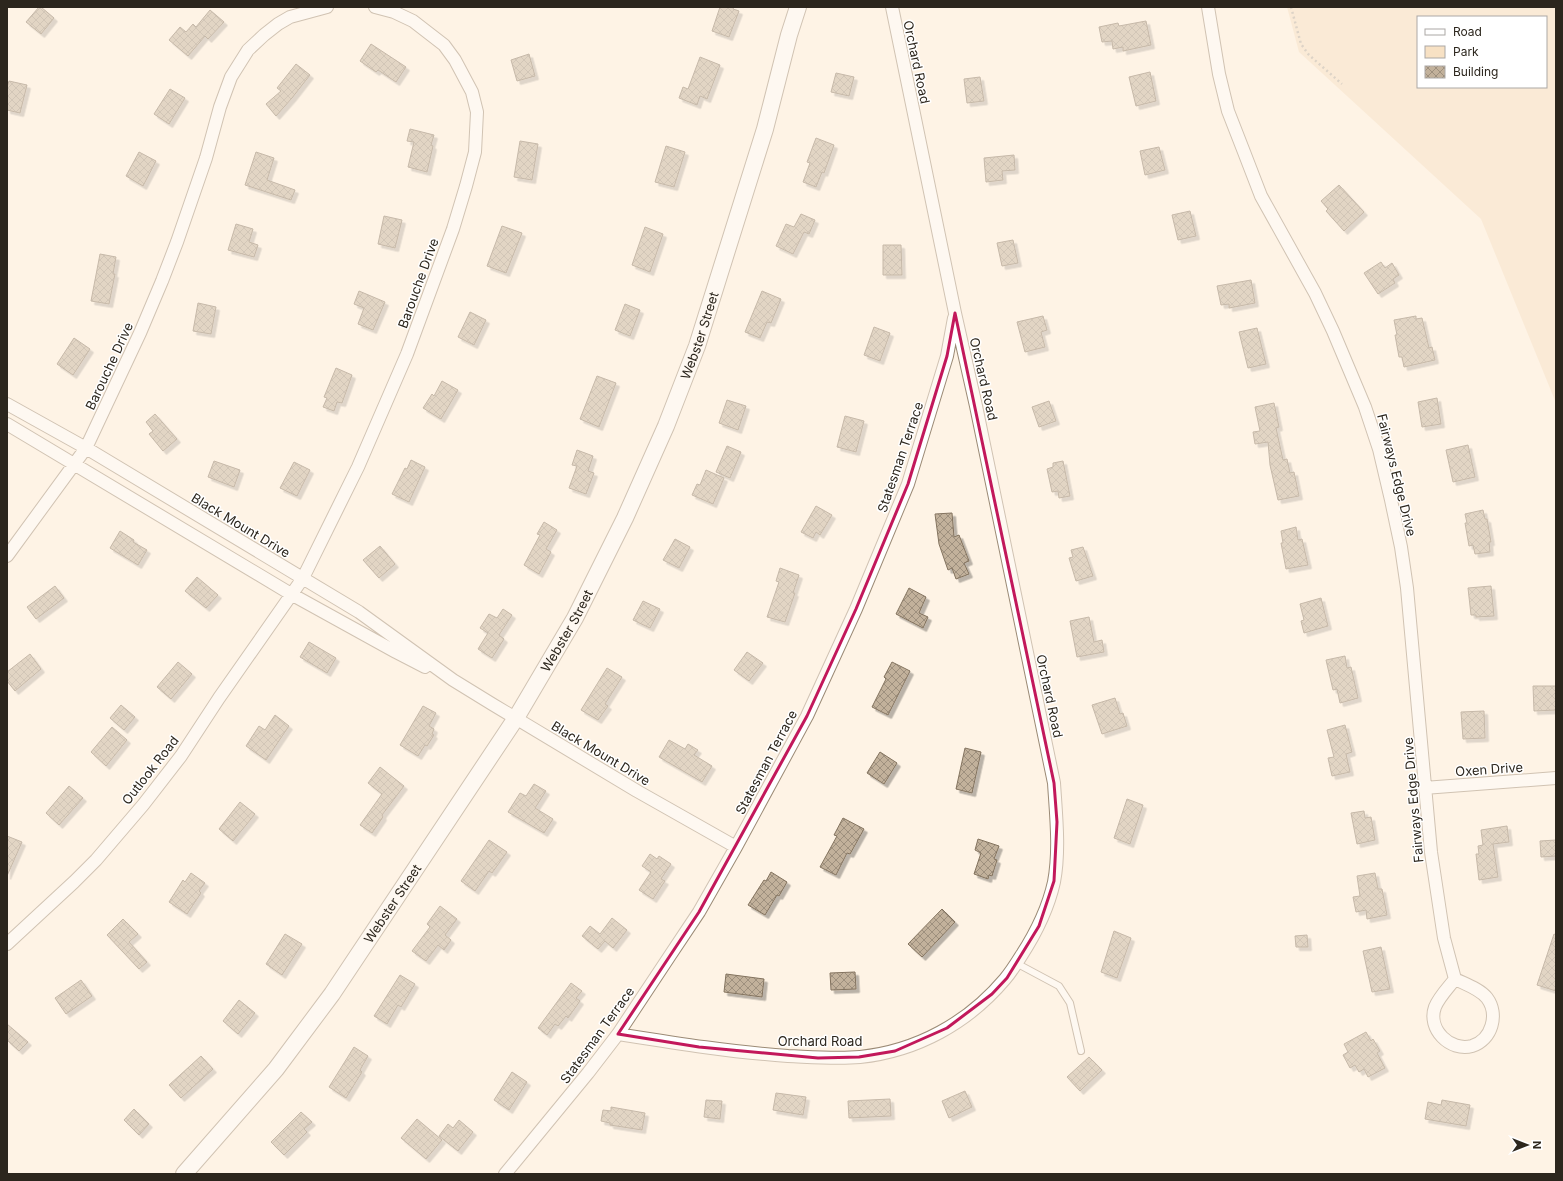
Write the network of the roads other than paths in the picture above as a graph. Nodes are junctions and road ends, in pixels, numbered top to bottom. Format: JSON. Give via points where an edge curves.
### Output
{"nodes":[{"id":1,"x":327,"y":7,"type":"edge"},
{"id":2,"x":375,"y":7,"type":"edge"},
{"id":3,"x":798,"y":7,"type":"edge"},
{"id":4,"x":892,"y":7,"type":"edge"},
{"id":5,"x":1208,"y":7,"type":"edge"},
{"id":6,"x":955,"y":313,"type":"junction"},
{"id":7,"x":7,"y":404,"type":"edge"},
{"id":8,"x":7,"y":424,"type":"edge"},
{"id":9,"x":86,"y":448,"type":"junction"},
{"id":10,"x":74,"y":464,"type":"junction"},
{"id":11,"x":7,"y":556,"type":"edge"},
{"id":12,"x":304,"y":578,"type":"junction"},
{"id":13,"x":291,"y":594,"type":"junction"},
{"id":14,"x":453,"y":680,"type":"junction"},
{"id":15,"x":516,"y":718,"type":"junction"},
{"id":16,"x":1556,"y":778,"type":"edge"},
{"id":17,"x":1424,"y":788,"type":"junction"},
{"id":18,"x":736,"y":847,"type":"junction"},
{"id":19,"x":7,"y":944,"type":"edge"},
{"id":20,"x":1016,"y":963,"type":"junction"},
{"id":21,"x":1455,"y":979,"type":"junction"},
{"id":22,"x":618,"y":1034,"type":"junction"},
{"id":23,"x":1081,"y":1052,"type":"dead end"},
{"id":24,"x":184,"y":1174,"type":"edge"},
{"id":25,"x":506,"y":1174,"type":"edge"}],
"edges":[{"from":1,"to":9,"type":"street","name":"Barouche Drive","via":[[290,17],[278,24],[248,50],[231,77],[206,158],[162,281]]},
{"from":2,"to":12,"type":"street","name":"Barouche Drive","via":[[413,21],[444,45],[455,60],[472,92],[477,112],[475,152],[453,229],[407,354],[358,467]]},
{"from":3,"to":15,"type":"street","name":"Webster Street","via":[[764,129],[697,346],[666,426],[625,518],[575,618]]},
{"from":4,"to":6,"type":"street","name":"Orchard Road"},
{"from":5,"to":17,"type":"street","name":"Fairways Edge Drive","via":[[1228,111],[1261,196],[1333,331],[1379,449],[1401,548],[1407,588]]},
{"from":6,"to":18,"type":"street","name":"Statesman Terrace","via":[[947,356],[920,447],[881,551],[807,716]]},
{"from":6,"to":20,"type":"street","name":"Orchard Road","via":[[1054,790],[1057,840],[1054,881],[1039,926]]},
{"from":7,"to":9,"type":"street","name":"Black Mount Drive"},
{"from":8,"to":10,"type":"street","name":"Black Mount Drive"},
{"from":9,"to":10,"type":"street","name":"Barouche Drive"},
{"from":9,"to":12,"type":"street","name":"Black Mount Drive"},
{"from":10,"to":11,"type":"street","name":"Barouche Drive"},
{"from":10,"to":13,"type":"street","name":"Black Mount Drive"},
{"from":12,"to":13,"type":"street","name":"Barouche Drive"},
{"from":12,"to":14,"type":"street","name":"Black Mount Drive","via":[[359,612]]},
{"from":13,"to":14,"type":"street","name":"Black Mount Drive"},
{"from":13,"to":19,"type":"street","name":"Outlook Road","via":[[181,756],[143,804],[96,860]]},
{"from":14,"to":15,"type":"street","name":"Black Mount Drive"},
{"from":15,"to":18,"type":"street","name":"Black Mount Drive"},
{"from":15,"to":24,"type":"street","name":"Webster Street","via":[[332,994],[276,1069]]},
{"from":16,"to":17,"type":"street","name":"Oxen Drive"},
{"from":17,"to":21,"type":"street","name":"Fairways Edge Drive","via":[[1430,852],[1444,938]]},
{"from":18,"to":22,"type":"street","name":"Statesman Terrace","via":[[698,912]]},
{"from":20,"to":22,"type":"street","name":"Orchard Road","via":[[1007,978],[992,994],[970,1012],[948,1028],[921,1042],[895,1051],[859,1057],[769,1055]]},
{"from":20,"to":23,"type":"lane","via":[[1059,986],[1070,1003]]},
{"from":21,"to":21,"type":"street","via":[[1435,1008],[1434,1023],[1447,1042],[1456,1046],[1472,1046],[1486,1036],[1492,1025],[1493,1011],[1487,998]]},
{"from":22,"to":25,"type":"street","name":"Statesman Terrace"}]}
